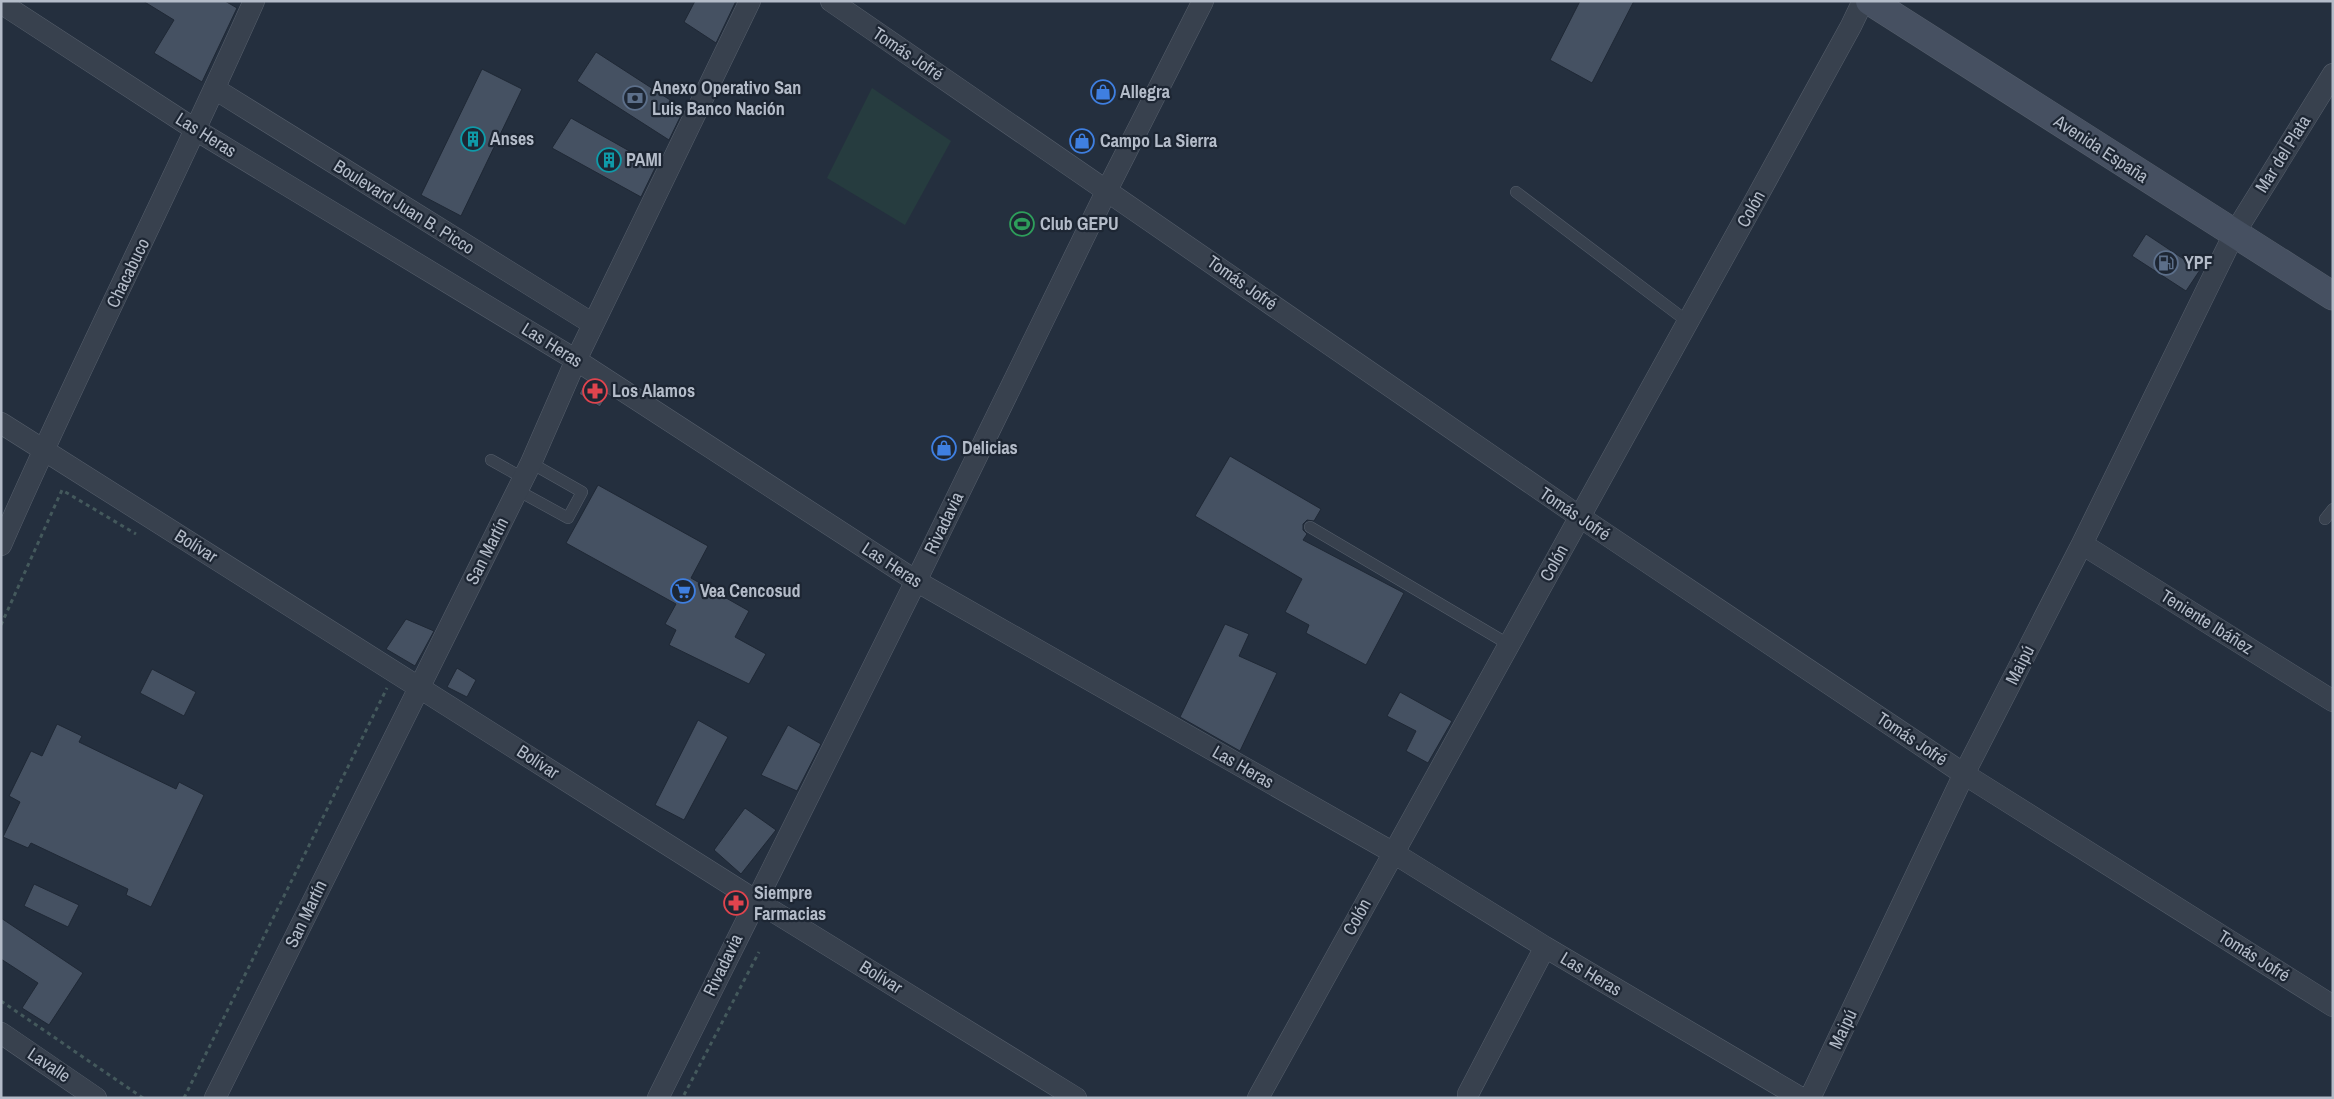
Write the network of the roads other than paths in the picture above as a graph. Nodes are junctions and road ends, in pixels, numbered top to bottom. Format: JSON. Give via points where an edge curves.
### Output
{"nodes":[{"id":1,"x":254,"y":1,"type":"edge"},
{"id":2,"x":750,"y":1,"type":"edge"},
{"id":3,"x":831,"y":1,"type":"edge"},
{"id":4,"x":1203,"y":1,"type":"edge"},
{"id":5,"x":1863,"y":1,"type":"edge"},
{"id":6,"x":1870,"y":1,"type":"edge"},
{"id":7,"x":1,"y":3,"type":"edge"},
{"id":8,"x":2333,"y":74,"type":"edge"},
{"id":9,"x":215,"y":89,"type":"junction"},
{"id":10,"x":196,"y":130,"type":"junction"},
{"id":11,"x":1107,"y":190,"type":"junction"},
{"id":12,"x":1516,"y":192,"type":"dead end"},
{"id":13,"x":2234,"y":234,"type":"junction"},
{"id":14,"x":2333,"y":296,"type":"edge"},
{"id":15,"x":1688,"y":322,"type":"junction"},
{"id":16,"x":593,"y":324,"type":"junction"},
{"id":17,"x":576,"y":360,"type":"junction"},
{"id":18,"x":1,"y":423,"type":"edge"},
{"id":19,"x":43,"y":450,"type":"junction"},
{"id":20,"x":491,"y":460,"type":"dead end"},
{"id":21,"x":524,"y":477,"type":"junction"},
{"id":22,"x":2333,"y":509,"type":"edge"},
{"id":23,"x":1580,"y":517,"type":"junction"},
{"id":24,"x":2325,"y":519,"type":"dead end"},
{"id":25,"x":1310,"y":527,"type":"dead end"},
{"id":26,"x":2082,"y":544,"type":"junction"},
{"id":27,"x":1,"y":545,"type":"edge"},
{"id":28,"x":916,"y":581,"type":"junction"},
{"id":29,"x":1508,"y":644,"type":"junction"},
{"id":30,"x":419,"y":686,"type":"junction"},
{"id":31,"x":2333,"y":701,"type":"edge"},
{"id":32,"x":1964,"y":774,"type":"junction"},
{"id":33,"x":1392,"y":852,"type":"junction"},
{"id":34,"x":755,"y":900,"type":"junction"},
{"id":35,"x":1545,"y":946,"type":"junction"},
{"id":36,"x":2333,"y":1006,"type":"edge"},
{"id":37,"x":1,"y":1033,"type":"edge"},
{"id":38,"x":1468,"y":1094,"type":"dead end"},
{"id":39,"x":96,"y":1098,"type":"edge"},
{"id":40,"x":215,"y":1098,"type":"edge"},
{"id":41,"x":658,"y":1098,"type":"edge"},
{"id":42,"x":1076,"y":1098,"type":"edge"},
{"id":43,"x":1258,"y":1098,"type":"edge"},
{"id":44,"x":1801,"y":1098,"type":"edge"},
{"id":45,"x":1810,"y":1098,"type":"edge"}],
"edges":[{"from":1,"to":9,"type":"street","name":"Chacabuco"},
{"from":2,"to":16,"type":"street","name":"San Martín"},
{"from":3,"to":11,"type":"street","name":"Tomás Jofré"},
{"from":4,"to":11,"type":"street","name":"Rivadavia"},
{"from":5,"to":15,"type":"street","name":"Colón"},
{"from":6,"to":13,"type":"main road","name":"Avenida España"},
{"from":7,"to":10,"type":"street","name":"Las Heras"},
{"from":8,"to":13,"type":"street","name":"Mar del Plata"},
{"from":9,"to":10,"type":"street","name":"Chacabuco"},
{"from":9,"to":16,"type":"street","name":"Boulevard Juan B. Picco"},
{"from":10,"to":17,"type":"street","name":"Las Heras"},
{"from":10,"to":19,"type":"street","name":"Chacabuco"},
{"from":11,"to":23,"type":"street","name":"Tomás Jofré"},
{"from":11,"to":28,"type":"street","name":"Rivadavia"},
{"from":12,"to":15,"type":"lane"},
{"from":13,"to":14,"type":"main road","name":"Avenida España"},
{"from":13,"to":26,"type":"street","name":"Maipú"},
{"from":15,"to":23,"type":"street","name":"Colón"},
{"from":16,"to":17,"type":"street","name":"San Martín"},
{"from":17,"to":21,"type":"street","name":"San Martín"},
{"from":17,"to":28,"type":"street","name":"Las Heras"},
{"from":18,"to":19,"type":"street","name":"Bolívar"},
{"from":19,"to":27,"type":"street","name":"Chacabuco"},
{"from":19,"to":30,"type":"street","name":"Bolívar"},
{"from":20,"to":21,"type":"lane"},
{"from":21,"to":21,"type":"lane","via":[[568,518],[582,492]]},
{"from":21,"to":30,"type":"street","name":"San Martín"},
{"from":22,"to":24,"type":"lane"},
{"from":23,"to":29,"type":"street","name":"Colón"},
{"from":23,"to":32,"type":"street","name":"Tomás Jofré"},
{"from":25,"to":29,"type":"lane"},
{"from":26,"to":31,"type":"street","name":"Teniente Ibáñez"},
{"from":26,"to":32,"type":"street","name":"Maipú"},
{"from":28,"to":33,"type":"street","name":"Las Heras"},
{"from":28,"to":34,"type":"street","name":"Rivadavia"},
{"from":29,"to":33,"type":"street","name":"Colón"},
{"from":30,"to":34,"type":"street","name":"Bolívar"},
{"from":30,"to":40,"type":"street","name":"San Martín"},
{"from":32,"to":36,"type":"street","name":"Tomás Jofré"},
{"from":32,"to":45,"type":"street","name":"Maipú"},
{"from":33,"to":35,"type":"street","name":"Las Heras"},
{"from":33,"to":43,"type":"street","name":"Colón"},
{"from":34,"to":41,"type":"street","name":"Rivadavia"},
{"from":34,"to":42,"type":"street","name":"Bolívar"},
{"from":35,"to":38,"type":"street"},
{"from":35,"to":44,"type":"street","name":"Las Heras"},
{"from":37,"to":39,"type":"street","name":"Lavalle"}]}
